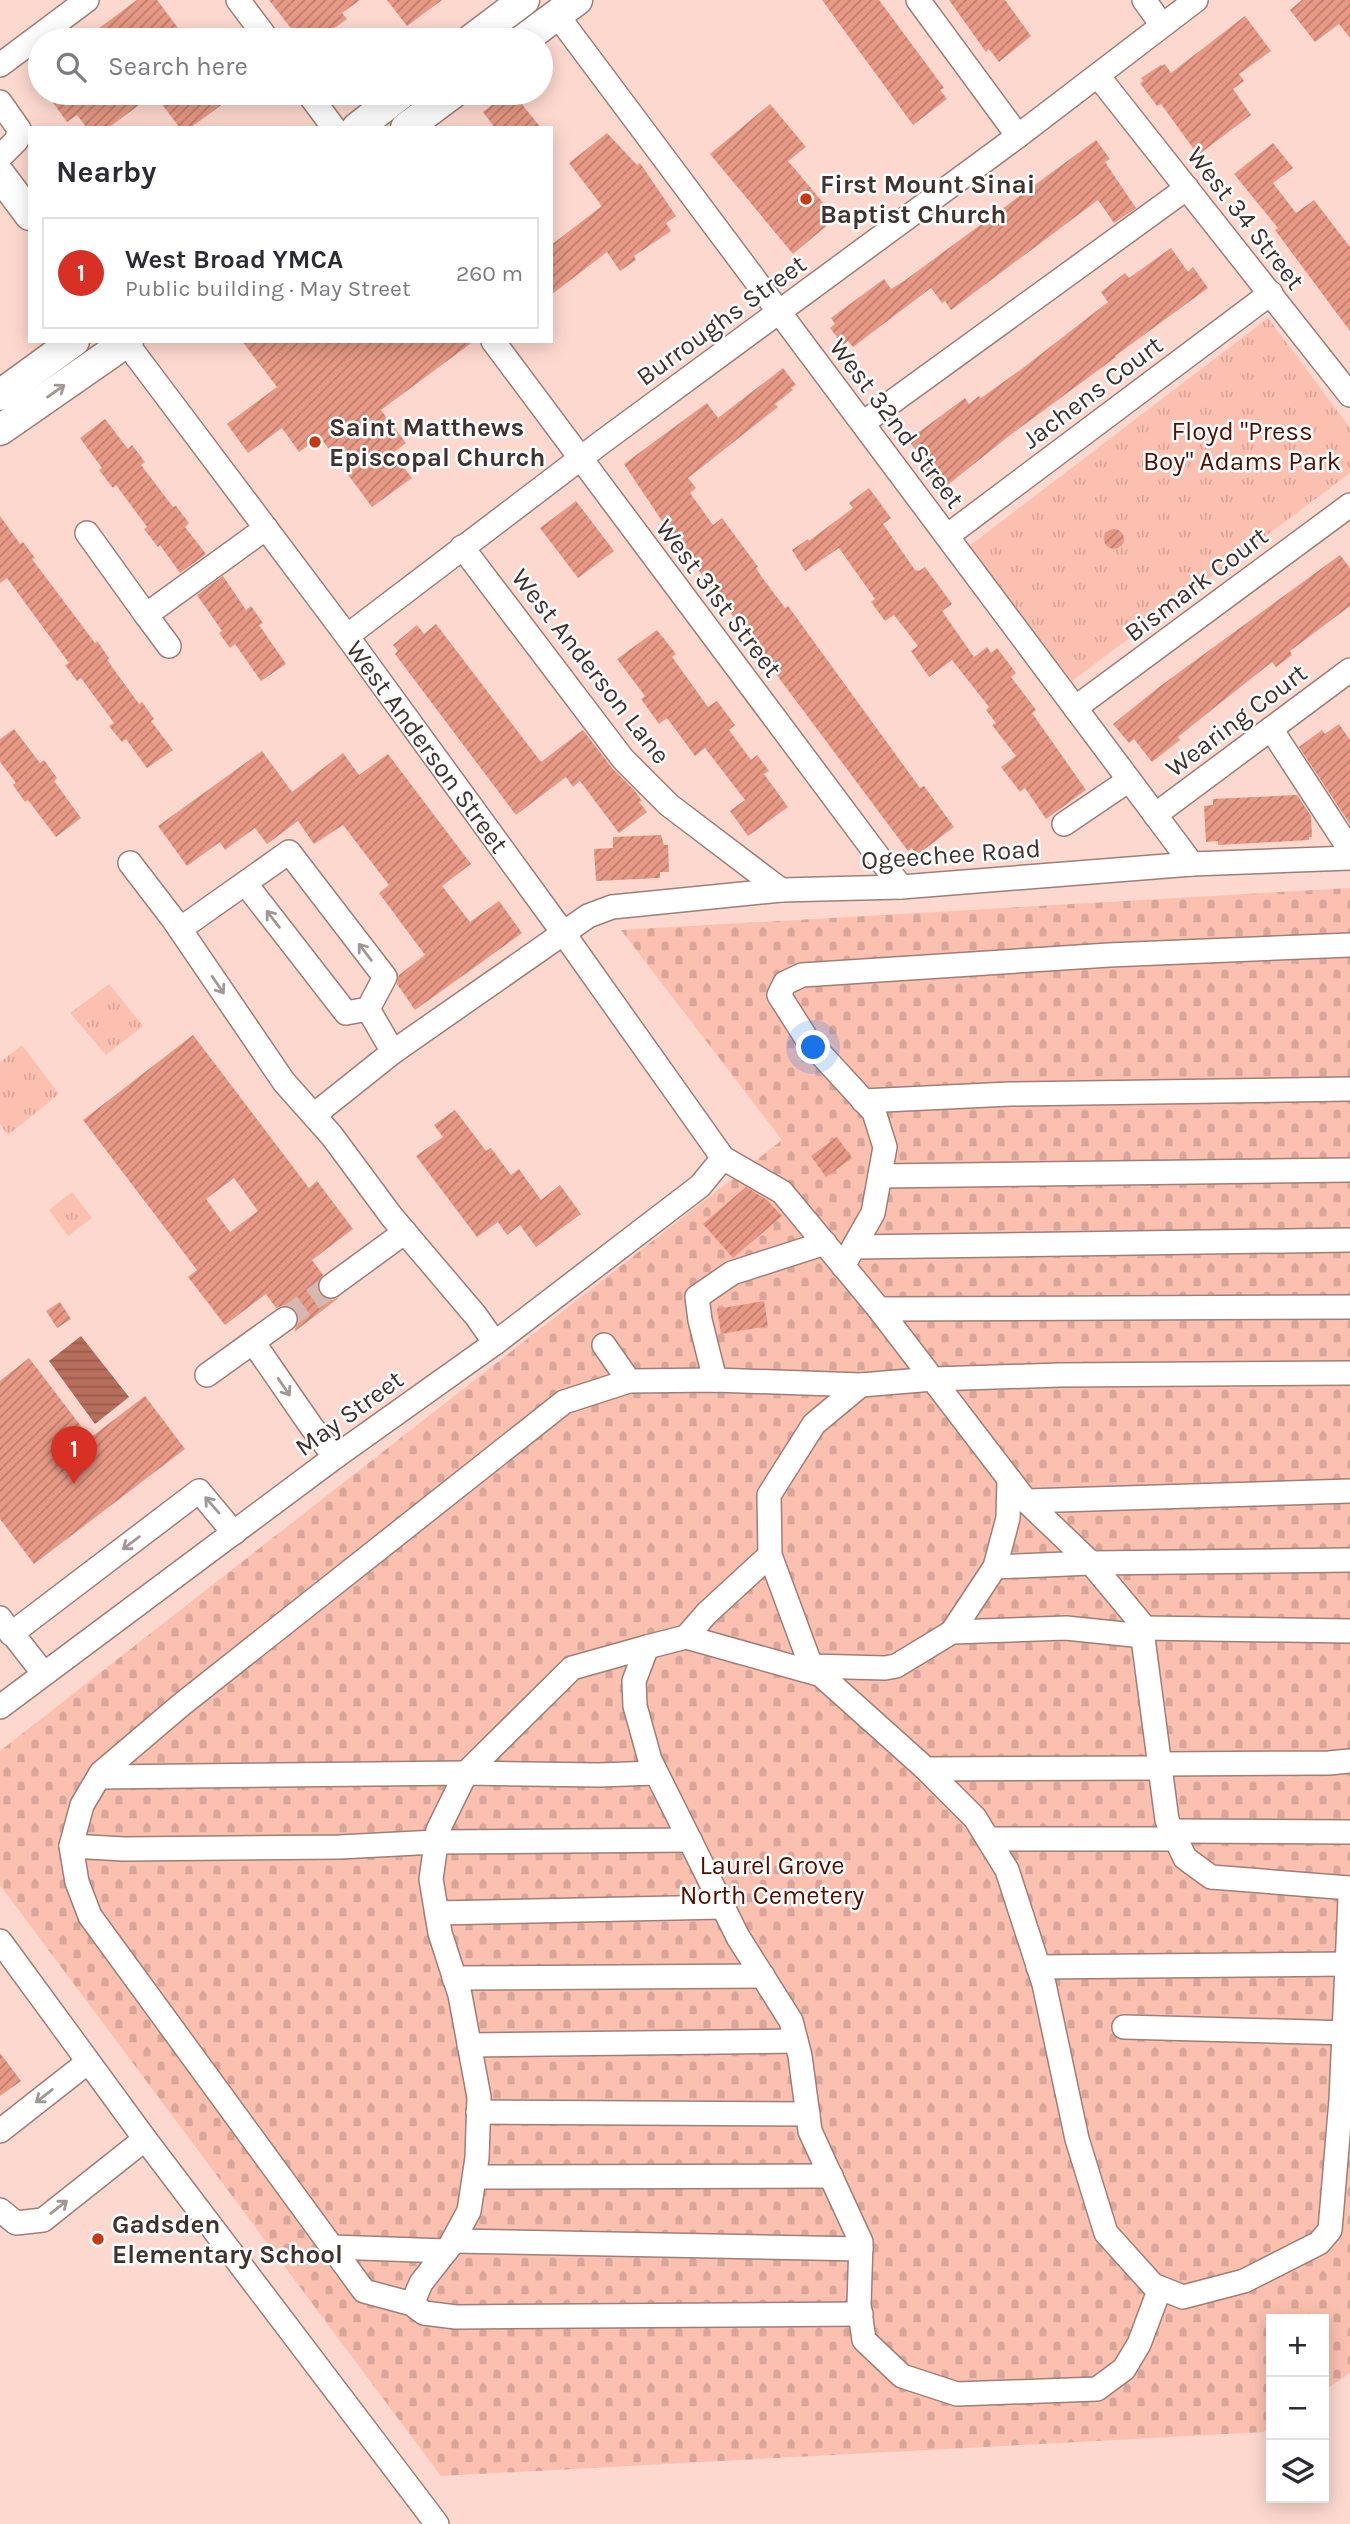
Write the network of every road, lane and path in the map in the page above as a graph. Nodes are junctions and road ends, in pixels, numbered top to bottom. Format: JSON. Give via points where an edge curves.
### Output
{"nodes":[{"id":1,"x":87,"y":0,"type":"edge"},
{"id":2,"x":238,"y":0,"type":"edge"},
{"id":3,"x":524,"y":0,"type":"edge"},
{"id":4,"x":918,"y":0,"type":"edge"},
{"id":5,"x":1144,"y":0,"type":"edge"},
{"id":6,"x":1196,"y":0,"type":"edge"},
{"id":7,"x":567,"y":8,"type":"edge"},
{"id":8,"x":1162,"y":25,"type":"junction"},
{"id":9,"x":50,"y":28,"type":"edge"},
{"id":10,"x":259,"y":28,"type":"edge"},
{"id":11,"x":487,"y":28,"type":"edge"},
{"id":12,"x":540,"y":28,"type":"edge"},
{"id":13,"x":28,"y":44,"type":"edge"},
{"id":14,"x":0,"y":65,"type":"edge"},
{"id":15,"x":1098,"y":76,"type":"junction"},
{"id":16,"x":0,"y":102,"type":"edge"},
{"id":17,"x":317,"y":105,"type":"edge"},
{"id":18,"x":387,"y":105,"type":"edge"},
{"id":19,"x":437,"y":105,"type":"edge"},
{"id":20,"x":333,"y":126,"type":"edge"},
{"id":21,"x":360,"y":126,"type":"edge"},
{"id":22,"x":408,"y":126,"type":"edge"},
{"id":23,"x":1018,"y":136,"type":"junction"},
{"id":24,"x":0,"y":157,"type":"edge"},
{"id":25,"x":0,"y":175,"type":"edge"},
{"id":26,"x":1187,"y":188,"type":"junction"},
{"id":27,"x":28,"y":212,"type":"edge"},
{"id":28,"x":1270,"y":293,"type":"junction"},
{"id":29,"x":780,"y":312,"type":"junction"},
{"id":30,"x":71,"y":343,"type":"edge"},
{"id":31,"x":125,"y":343,"type":"edge"},
{"id":32,"x":127,"y":343,"type":"edge"},
{"id":33,"x":494,"y":343,"type":"edge"},
{"id":34,"x":0,"y":395,"type":"edge"},
{"id":35,"x":1350,"y":395,"type":"edge"},
{"id":36,"x":863,"y":423,"type":"junction"},
{"id":37,"x":0,"y":430,"type":"edge"},
{"id":38,"x":580,"y":458,"type":"junction"},
{"id":39,"x":1350,"y":505,"type":"edge"},
{"id":40,"x":266,"y":528,"type":"junction"},
{"id":41,"x":87,"y":533,"type":"dead end"},
{"id":42,"x":947,"y":537,"type":"junction"},
{"id":43,"x":462,"y":547,"type":"junction"},
{"id":44,"x":146,"y":615,"type":"junction"},
{"id":45,"x":347,"y":636,"type":"junction"},
{"id":46,"x":169,"y":646,"type":"dead end"},
{"id":47,"x":1350,"y":670,"type":"edge"},
{"id":48,"x":1075,"y":708,"type":"junction"},
{"id":49,"x":1271,"y":729,"type":"junction"},
{"id":50,"x":1129,"y":780,"type":"junction"},
{"id":51,"x":1155,"y":815,"type":"junction"},
{"id":52,"x":1064,"y":824,"type":"dead end"},
{"id":53,"x":1350,"y":850,"type":"edge"},
{"id":54,"x":1350,"y":858,"type":"edge"},
{"id":55,"x":130,"y":863,"type":"dead end"},
{"id":56,"x":1192,"y":864,"type":"junction"},
{"id":57,"x":244,"y":883,"type":"junction"},
{"id":58,"x":901,"y":887,"type":"junction"},
{"id":59,"x":781,"y":890,"type":"junction"},
{"id":60,"x":180,"y":929,"type":"junction"},
{"id":61,"x":564,"y":934,"type":"junction"},
{"id":62,"x":1350,"y":945,"type":"edge"},
{"id":63,"x":368,"y":1009,"type":"junction"},
{"id":64,"x":393,"y":1052,"type":"junction"},
{"id":65,"x":1350,"y":1089,"type":"edge"},
{"id":66,"x":863,"y":1101,"type":"junction"},
{"id":67,"x":314,"y":1115,"type":"junction"},
{"id":68,"x":723,"y":1158,"type":"junction"},
{"id":69,"x":1350,"y":1170,"type":"edge"},
{"id":70,"x":880,"y":1176,"type":"junction"},
{"id":71,"x":405,"y":1232,"type":"junction"},
{"id":72,"x":1350,"y":1240,"type":"edge"},
{"id":73,"x":825,"y":1243,"type":"junction"},
{"id":74,"x":849,"y":1257,"type":"junction"},
{"id":75,"x":331,"y":1286,"type":"tunnel mouth"},
{"id":76,"x":1350,"y":1307,"type":"edge"},
{"id":77,"x":879,"y":1309,"type":"junction"},
{"id":78,"x":285,"y":1319,"type":"tunnel mouth"},
{"id":79,"x":253,"y":1342,"type":"junction"},
{"id":80,"x":495,"y":1343,"type":"junction"},
{"id":81,"x":604,"y":1345,"type":"dead end"},
{"id":82,"x":1350,"y":1373,"type":"edge"},
{"id":83,"x":207,"y":1375,"type":"dead end"},
{"id":84,"x":933,"y":1379,"type":"junction"},
{"id":85,"x":715,"y":1380,"type":"junction"},
{"id":86,"x":629,"y":1381,"type":"junction"},
{"id":87,"x":861,"y":1385,"type":"junction"},
{"id":88,"x":335,"y":1457,"type":"junction"},
{"id":89,"x":1009,"y":1479,"type":"junction"},
{"id":90,"x":1350,"y":1491,"type":"edge"},
{"id":91,"x":1026,"y":1501,"type":"junction"},
{"id":92,"x":234,"y":1533,"type":"junction"},
{"id":93,"x":770,"y":1555,"type":"junction"},
{"id":94,"x":1350,"y":1560,"type":"edge"},
{"id":95,"x":1091,"y":1563,"type":"junction"},
{"id":96,"x":995,"y":1567,"type":"junction"},
{"id":97,"x":13,"y":1624,"type":"edge"},
{"id":98,"x":952,"y":1632,"type":"junction"},
{"id":99,"x":1142,"y":1632,"type":"junction"},
{"id":100,"x":1350,"y":1632,"type":"edge"},
{"id":101,"x":686,"y":1637,"type":"junction"},
{"id":102,"x":647,"y":1647,"type":"junction"},
{"id":103,"x":815,"y":1670,"type":"junction"},
{"id":104,"x":44,"y":1674,"type":"junction"},
{"id":105,"x":0,"y":1707,"type":"edge"},
{"id":106,"x":1350,"y":1760,"type":"edge"},
{"id":107,"x":1160,"y":1766,"type":"junction"},
{"id":108,"x":926,"y":1769,"type":"junction"},
{"id":109,"x":466,"y":1773,"type":"junction"},
{"id":110,"x":656,"y":1773,"type":"junction"},
{"id":111,"x":99,"y":1777,"type":"junction"},
{"id":112,"x":1350,"y":1832,"type":"edge"},
{"id":113,"x":1174,"y":1835,"type":"junction"},
{"id":114,"x":988,"y":1839,"type":"junction"},
{"id":115,"x":690,"y":1840,"type":"junction"},
{"id":116,"x":436,"y":1842,"type":"junction"},
{"id":117,"x":71,"y":1846,"type":"junction"},
{"id":118,"x":1350,"y":1888,"type":"edge"},
{"id":119,"x":1350,"y":1899,"type":"edge"},
{"id":120,"x":723,"y":1907,"type":"junction"},
{"id":121,"x":437,"y":1913,"type":"junction"},
{"id":122,"x":0,"y":1941,"type":"edge"},
{"id":123,"x":1349,"y":1964,"type":"edge"},
{"id":124,"x":1038,"y":1967,"type":"junction"},
{"id":125,"x":763,"y":1976,"type":"junction"},
{"id":126,"x":454,"y":1978,"type":"junction"},
{"id":127,"x":1124,"y":2027,"type":"dead end"},
{"id":128,"x":1347,"y":2034,"type":"edge"},
{"id":129,"x":796,"y":2041,"type":"junction"},
{"id":130,"x":469,"y":2045,"type":"junction"},
{"id":131,"x":88,"y":2062,"type":"junction"},
{"id":132,"x":1346,"y":2100,"type":"edge"},
{"id":133,"x":478,"y":2112,"type":"junction"},
{"id":134,"x":808,"y":2114,"type":"junction"},
{"id":135,"x":0,"y":2131,"type":"edge"},
{"id":136,"x":145,"y":2139,"type":"junction"},
{"id":137,"x":475,"y":2176,"type":"junction"},
{"id":138,"x":831,"y":2176,"type":"junction"},
{"id":139,"x":0,"y":2210,"type":"edge"},
{"id":140,"x":1340,"y":2232,"type":"edge"},
{"id":141,"x":449,"y":2246,"type":"junction"},
{"id":142,"x":332,"y":2248,"type":"junction"},
{"id":143,"x":861,"y":2249,"type":"junction"},
{"id":144,"x":1160,"y":2288,"type":"junction"},
{"id":145,"x":412,"y":2304,"type":"junction"},
{"id":146,"x":860,"y":2314,"type":"junction"},
{"id":147,"x":437,"y":2524,"type":"edge"}],
"edges":[{"from":1,"to":9,"type":"street"},
{"from":2,"to":10,"type":"street"},
{"from":3,"to":11,"type":"main road"},
{"from":4,"to":23,"type":"street"},
{"from":5,"to":8,"type":"street"},
{"from":6,"to":8,"type":"street","name":"Burroughs Street"},
{"from":7,"to":12,"type":"main road"},
{"from":7,"to":29,"type":"street","name":"West 32nd Street"},
{"from":8,"to":15,"type":"street","name":"Burroughs Street"},
{"from":13,"to":14,"type":"street"},
{"from":15,"to":23,"type":"street","name":"Burroughs Street"},
{"from":15,"to":26,"type":"street","name":"West 34 Street"},
{"from":16,"to":24,"type":"street","via":[[19,130],[17,140]]},
{"from":17,"to":20,"type":"street"},
{"from":18,"to":21,"type":"main road"},
{"from":19,"to":22,"type":"main road"},
{"from":23,"to":29,"type":"street","name":"Burroughs Street"},
{"from":25,"to":27,"type":"main road"},
{"from":26,"to":28,"type":"street","name":"West 34 Street"},
{"from":26,"to":36,"type":"street"},
{"from":28,"to":35,"type":"street","name":"West 34 Street"},
{"from":28,"to":42,"type":"street","name":"Jachens Court"},
{"from":29,"to":36,"type":"street","name":"West 32nd Street"},
{"from":29,"to":38,"type":"street","name":"Burroughs Street"},
{"from":30,"to":34,"type":"main road"},
{"from":37,"to":31,"type":"main road","one_way":true},
{"from":32,"to":40,"type":"street","name":"West Anderson Street"},
{"from":33,"to":38,"type":"street","name":"West 31st Street"},
{"from":36,"to":42,"type":"street","name":"West 32nd Street"},
{"from":38,"to":43,"type":"street","name":"Burroughs Street"},
{"from":38,"to":58,"type":"street","name":"West 31st Street"},
{"from":39,"to":48,"type":"street","name":"Bismark Court"},
{"from":40,"to":44,"type":"street"},
{"from":40,"to":45,"type":"street","name":"West Anderson Street"},
{"from":41,"to":44,"type":"street"},
{"from":42,"to":48,"type":"street","name":"West 32nd Street"},
{"from":43,"to":45,"type":"street","name":"Burroughs Street"},
{"from":43,"to":59,"type":"street","name":"West Anderson Lane","via":[[623,759],[669,805]]},
{"from":44,"to":46,"type":"street"},
{"from":45,"to":61,"type":"street","name":"West Anderson Street"},
{"from":47,"to":49,"type":"street","name":"Wearing Court"},
{"from":48,"to":50,"type":"street","name":"West 32nd Street"},
{"from":49,"to":51,"type":"street","name":"Wearing Court"},
{"from":49,"to":53,"type":"street"},
{"from":50,"to":51,"type":"street","name":"West 32nd Street"},
{"from":50,"to":52,"type":"street"},
{"from":51,"to":56,"type":"street","name":"West 32nd Street"},
{"from":54,"to":56,"type":"street","name":"Ogeechee Road"},
{"from":55,"to":60,"type":"street"},
{"from":56,"to":58,"type":"street","name":"Ogeechee Road"},
{"from":57,"to":60,"type":"street"},
{"from":63,"to":57,"type":"street","one_way":true,"via":[[346,1013]]},
{"from":63,"to":57,"type":"street","one_way":true,"via":[[385,977],[289,852]]},
{"from":58,"to":59,"type":"street","name":"Ogeechee Road"},
{"from":59,"to":61,"type":"street","name":"Ogeechee Road","via":[[612,906]]},
{"from":60,"to":67,"type":"street","one_way":true,"via":[[284,1082]]},
{"from":61,"to":64,"type":"street","name":"Ogeechee Road"},
{"from":61,"to":68,"type":"street","name":"West Anderson Street"},
{"from":62,"to":66,"type":"street","via":[[802,975],[785,983],[779,995],[807,1039]]},
{"from":63,"to":64,"type":"street"},
{"from":64,"to":67,"type":"street","name":"Ogeechee Road"},
{"from":65,"to":66,"type":"street"},
{"from":66,"to":70,"type":"street","via":[[874,1112],[885,1147]]},
{"from":67,"to":71,"type":"street"},
{"from":68,"to":73,"type":"street","via":[[782,1192]]},
{"from":68,"to":80,"type":"street","name":"May Street","via":[[700,1186]]},
{"from":69,"to":70,"type":"street"},
{"from":70,"to":74,"type":"street","via":[[873,1213]]},
{"from":71,"to":75,"type":"street"},
{"from":71,"to":80,"type":"street"},
{"from":72,"to":74,"type":"street"},
{"from":73,"to":74,"type":"street"},
{"from":73,"to":85,"type":"street","via":[[732,1273],[697,1297]]},
{"from":74,"to":77,"type":"street"},
{"from":76,"to":77,"type":"street"},
{"from":77,"to":84,"type":"street"},
{"from":78,"to":79,"type":"street"},
{"from":79,"to":83,"type":"street"},
{"from":79,"to":88,"type":"street","one_way":true},
{"from":80,"to":88,"type":"street","name":"May Street"},
{"from":81,"to":86,"type":"street"},
{"from":82,"to":84,"type":"street"},
{"from":84,"to":87,"type":"street"},
{"from":84,"to":89,"type":"street"},
{"from":85,"to":86,"type":"street"},
{"from":85,"to":87,"type":"street"},
{"from":86,"to":111,"type":"street","via":[[564,1402],[181,1705]]},
{"from":87,"to":93,"type":"street","via":[[814,1424],[769,1495]]},
{"from":88,"to":92,"type":"street","name":"May Street"},
{"from":89,"to":91,"type":"street"},
{"from":89,"to":96,"type":"street","via":[[1008,1518]]},
{"from":90,"to":91,"type":"street"},
{"from":91,"to":95,"type":"street"},
{"from":92,"to":97,"type":"street","one_way":true,"via":[[199,1491]]},
{"from":92,"to":104,"type":"street","name":"May Street"},
{"from":93,"to":101,"type":"street"},
{"from":93,"to":103,"type":"street"},
{"from":94,"to":95,"type":"street"},
{"from":95,"to":96,"type":"street"},
{"from":95,"to":99,"type":"street","via":[[1141,1623]]},
{"from":96,"to":98,"type":"street"},
{"from":97,"to":104,"type":"street"},
{"from":98,"to":99,"type":"street","via":[[1066,1628]]},
{"from":98,"to":103,"type":"street","via":[[896,1666]]},
{"from":99,"to":100,"type":"street"},
{"from":99,"to":107,"type":"street"},
{"from":101,"to":102,"type":"street"},
{"from":101,"to":103,"type":"street"},
{"from":102,"to":109,"type":"street","via":[[572,1668]]},
{"from":102,"to":110,"type":"street","via":[[635,1681],[635,1706]]},
{"from":103,"to":108,"type":"street"},
{"from":104,"to":105,"type":"street","name":"May Street"},
{"from":106,"to":107,"type":"street"},
{"from":107,"to":108,"type":"street"},
{"from":107,"to":113,"type":"street","via":[[1167,1820]]},
{"from":108,"to":114,"type":"street","via":[[975,1818]]},
{"from":109,"to":110,"type":"street"},
{"from":109,"to":111,"type":"street"},
{"from":109,"to":116,"type":"street"},
{"from":110,"to":115,"type":"street"},
{"from":111,"to":117,"type":"street","via":[[82,1805]]},
{"from":112,"to":113,"type":"street"},
{"from":113,"to":114,"type":"street"},
{"from":113,"to":118,"type":"street","via":[[1185,1858],[1211,1877]]},
{"from":114,"to":124,"type":"street","via":[[1007,1870]]},
{"from":115,"to":116,"type":"street"},
{"from":115,"to":120,"type":"street"},
{"from":116,"to":117,"type":"street","via":[[340,1847]]},
{"from":116,"to":121,"type":"street","via":[[431,1879]]},
{"from":117,"to":142,"type":"street","via":[[77,1882],[90,1916]]},
{"from":119,"to":123,"type":"street"},
{"from":120,"to":121,"type":"street"},
{"from":120,"to":125,"type":"street"},
{"from":121,"to":126,"type":"street"},
{"from":122,"to":131,"type":"street"},
{"from":123,"to":124,"type":"street"},
{"from":123,"to":128,"type":"street"},
{"from":124,"to":144,"type":"street","via":[[1077,2139],[1106,2233],[1153,2286]]},
{"from":125,"to":126,"type":"street"},
{"from":125,"to":129,"type":"street","via":[[791,2021]]},
{"from":126,"to":130,"type":"street"},
{"from":127,"to":128,"type":"street"},
{"from":128,"to":132,"type":"street"},
{"from":129,"to":130,"type":"street"},
{"from":129,"to":134,"type":"street"},
{"from":130,"to":133,"type":"street"},
{"from":131,"to":135,"type":"street","one_way":true},
{"from":131,"to":136,"type":"street"},
{"from":132,"to":140,"type":"street"},
{"from":133,"to":134,"type":"street"},
{"from":133,"to":137,"type":"street"},
{"from":134,"to":138,"type":"street","via":[[810,2131]]},
{"from":139,"to":136,"type":"street","one_way":true,"via":[[16,2223],[43,2220]]},
{"from":136,"to":147,"type":"street"},
{"from":137,"to":138,"type":"street"},
{"from":137,"to":141,"type":"street","via":[[469,2211]]},
{"from":138,"to":143,"type":"street"},
{"from":140,"to":144,"type":"street","via":[[1244,2281],[1183,2297]]},
{"from":141,"to":142,"type":"street"},
{"from":141,"to":143,"type":"street"},
{"from":141,"to":145,"type":"street","via":[[421,2283]]},
{"from":142,"to":145,"type":"street","via":[[365,2291]]},
{"from":143,"to":146,"type":"street"},
{"from":144,"to":146,"type":"street","via":[[1139,2344],[1124,2369],[1097,2389],[957,2394],[902,2376],[864,2340]]},
{"from":145,"to":146,"type":"street","via":[[424,2313],[456,2317]]}]}
